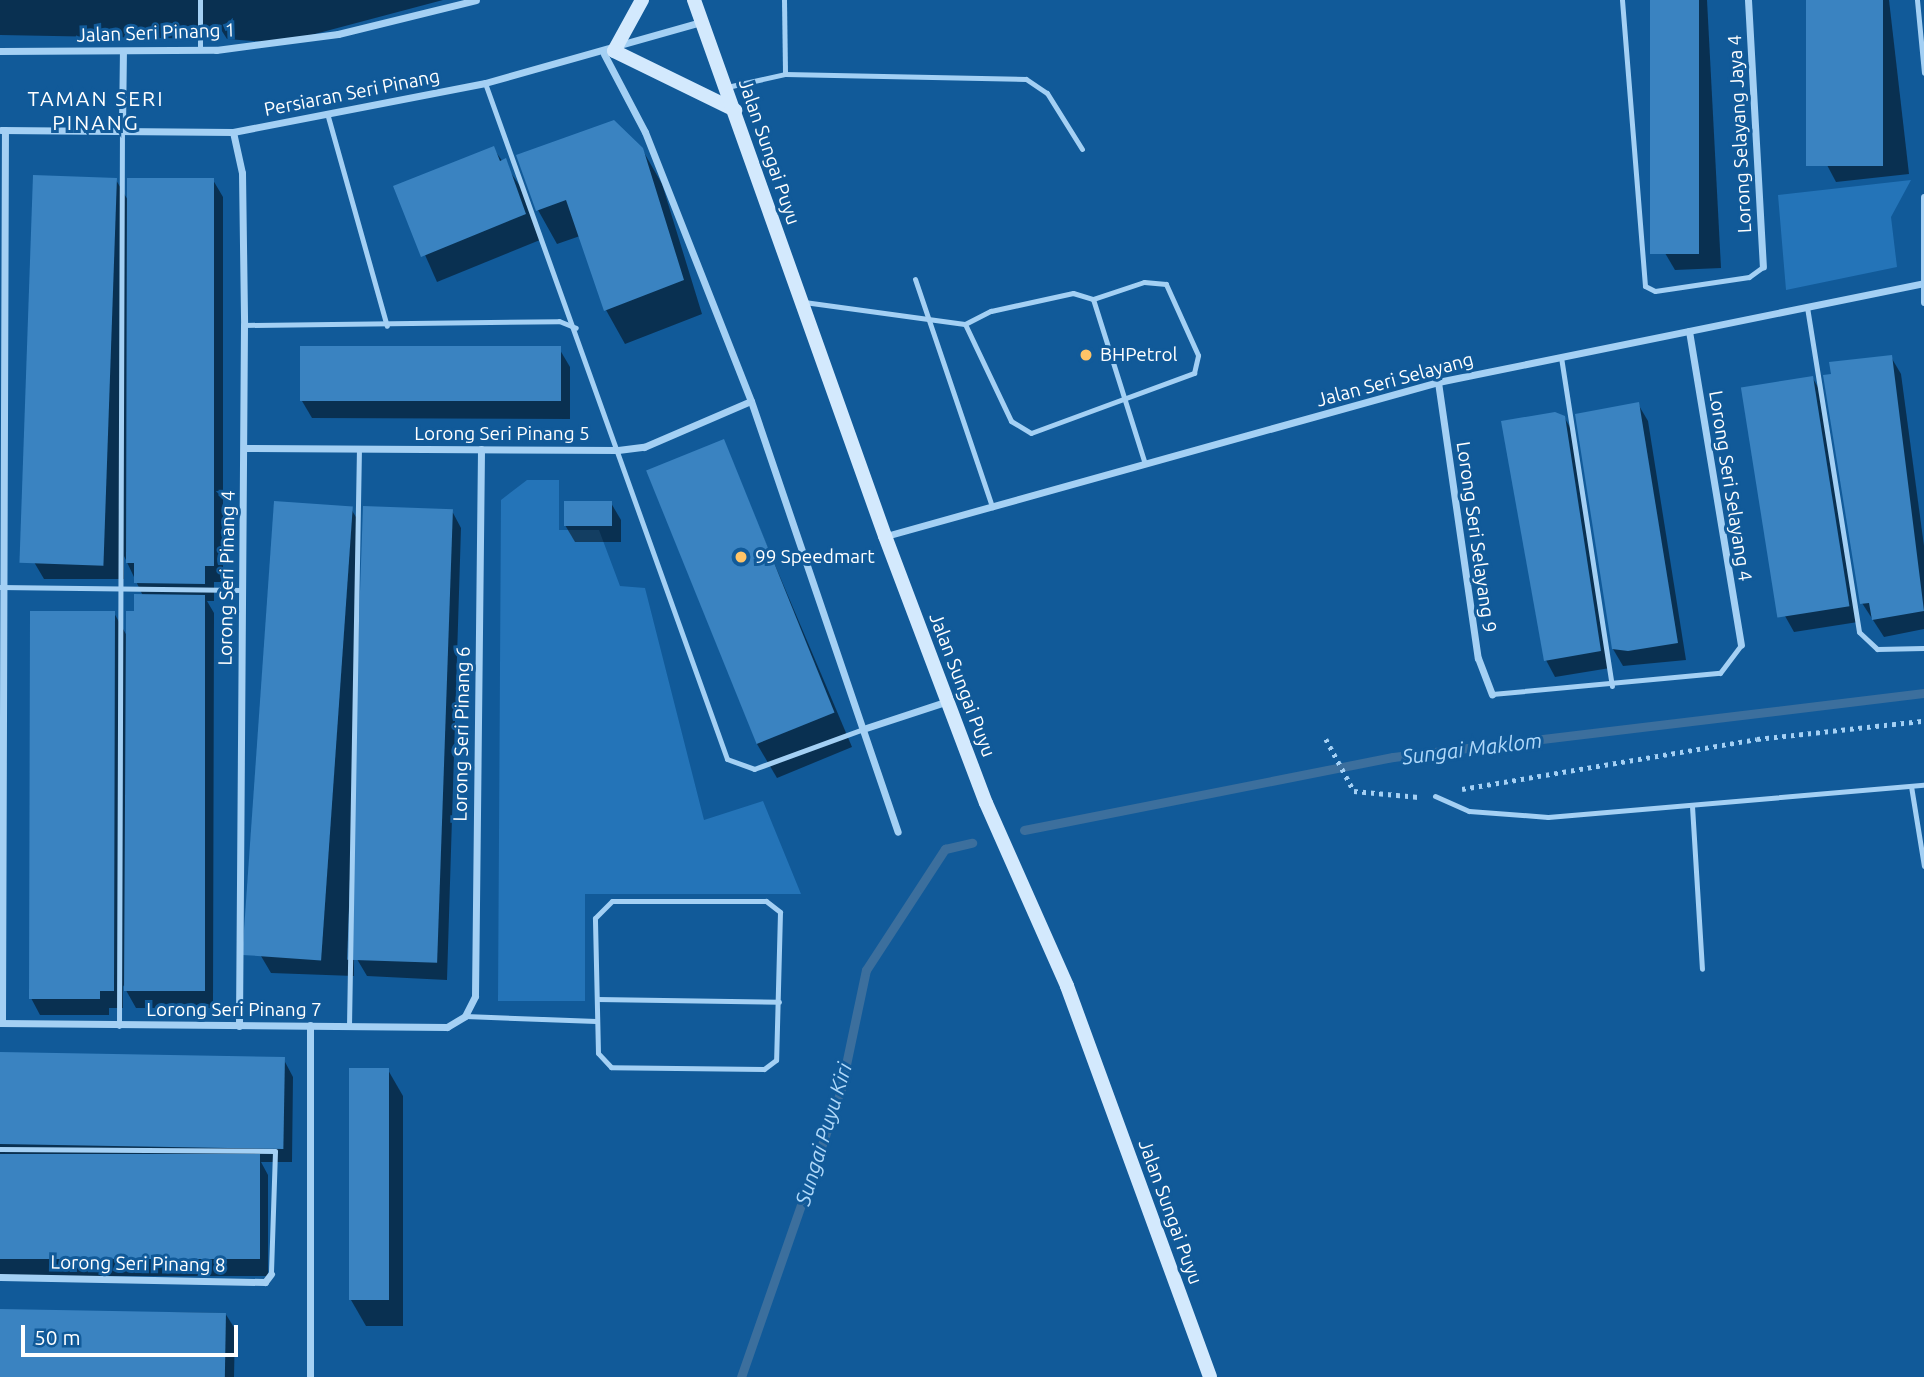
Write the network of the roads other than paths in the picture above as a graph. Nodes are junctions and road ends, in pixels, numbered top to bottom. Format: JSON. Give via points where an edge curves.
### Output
{"nodes":[{"id":1,"x":200,"y":0,"type":"edge"},
{"id":2,"x":476,"y":0,"type":"edge"},
{"id":3,"x":642,"y":0,"type":"edge"},
{"id":4,"x":694,"y":0,"type":"edge"},
{"id":5,"x":784,"y":0,"type":"edge"},
{"id":6,"x":1622,"y":0,"type":"edge"},
{"id":7,"x":1748,"y":0,"type":"edge"},
{"id":8,"x":1917,"y":0,"type":"edge"},
{"id":9,"x":456,"y":3,"type":"edge"},
{"id":10,"x":701,"y":22,"type":"junction"},
{"id":11,"x":200,"y":50,"type":"junction"},
{"id":12,"x":0,"y":51,"type":"edge"},
{"id":13,"x":123,"y":52,"type":"junction"},
{"id":14,"x":609,"y":52,"type":"junction"},
{"id":15,"x":1924,"y":73,"type":"edge"},
{"id":16,"x":785,"y":74,"type":"junction"},
{"id":17,"x":485,"y":83,"type":"junction"},
{"id":18,"x":726,"y":87,"type":"junction"},
{"id":19,"x":735,"y":110,"type":"junction"},
{"id":20,"x":327,"y":113,"type":"junction"},
{"id":21,"x":122,"y":129,"type":"junction"},
{"id":22,"x":2,"y":130,"type":"edge"},
{"id":23,"x":233,"y":132,"type":"junction"},
{"id":24,"x":1082,"y":149,"type":"dead end"},
{"id":25,"x":1924,"y":197,"type":"edge"},
{"id":26,"x":1763,"y":267,"type":"joint"},
{"id":27,"x":915,"y":279,"type":"dead end"},
{"id":28,"x":1920,"y":284,"type":"junction"},
{"id":29,"x":1093,"y":299,"type":"junction"},
{"id":30,"x":801,"y":302,"type":"junction"},
{"id":31,"x":1924,"y":302,"type":"edge"},
{"id":32,"x":1807,"y":307,"type":"junction"},
{"id":33,"x":925,"y":323,"type":"junction"},
{"id":34,"x":965,"y":324,"type":"junction"},
{"id":35,"x":244,"y":325,"type":"junction"},
{"id":36,"x":387,"y":326,"type":"junction"},
{"id":37,"x":576,"y":328,"type":"junction"},
{"id":38,"x":1689,"y":331,"type":"junction"},
{"id":39,"x":1561,"y":357,"type":"junction"},
{"id":40,"x":1438,"y":383,"type":"junction"},
{"id":41,"x":751,"y":401,"type":"junction"},
{"id":42,"x":1125,"y":403,"type":"junction"},
{"id":43,"x":244,"y":448,"type":"junction"},
{"id":44,"x":481,"y":449,"type":"junction"},
{"id":45,"x":359,"y":450,"type":"junction"},
{"id":46,"x":618,"y":450,"type":"junction"},
{"id":47,"x":1144,"y":464,"type":"junction"},
{"id":48,"x":992,"y":507,"type":"junction"},
{"id":49,"x":885,"y":536,"type":"junction"},
{"id":50,"x":2,"y":587,"type":"edge"},
{"id":51,"x":122,"y":590,"type":"junction"},
{"id":52,"x":242,"y":590,"type":"junction"},
{"id":53,"x":1741,"y":645,"type":"joint"},
{"id":54,"x":1924,"y":648,"type":"edge"},
{"id":55,"x":1612,"y":686,"type":"junction"},
{"id":56,"x":1492,"y":694,"type":"joint"},
{"id":57,"x":949,"y":701,"type":"junction"},
{"id":58,"x":866,"y":728,"type":"junction"},
{"id":59,"x":1924,"y":785,"type":"edge"},
{"id":60,"x":1912,"y":786,"type":"junction"},
{"id":61,"x":1435,"y":796,"type":"road end"},
{"id":62,"x":1692,"y":806,"type":"junction"},
{"id":63,"x":898,"y":832,"type":"dead end"},
{"id":64,"x":1924,"y":866,"type":"edge"},
{"id":65,"x":1702,"y":968,"type":"dead end"},
{"id":66,"x":597,"y":999,"type":"junction"},
{"id":67,"x":779,"y":1002,"type":"junction"},
{"id":68,"x":465,"y":1016,"type":"junction"},
{"id":69,"x":596,"y":1021,"type":"junction"},
{"id":70,"x":1,"y":1023,"type":"edge"},
{"id":71,"x":119,"y":1026,"type":"junction"},
{"id":72,"x":239,"y":1026,"type":"junction"},
{"id":73,"x":310,"y":1026,"type":"junction"},
{"id":74,"x":349,"y":1026,"type":"junction"},
{"id":75,"x":0,"y":1149,"type":"edge"},
{"id":76,"x":271,"y":1274,"type":"joint"},
{"id":77,"x":0,"y":1277,"type":"edge"},
{"id":78,"x":310,"y":1377,"type":"edge"},
{"id":79,"x":1210,"y":1377,"type":"edge"}],
"edges":[{"from":1,"to":11,"type":"lane"},
{"from":2,"to":9,"type":"street","name":"Jalan Seri Pinang 1"},
{"from":3,"to":14,"type":"main road"},
{"from":4,"to":10,"type":"main road","name":"Jalan Sungai Puyu"},
{"from":5,"to":16,"type":"lane"},
{"from":6,"to":26,"type":"lane","via":[[1645,286],[1655,291],[1749,278]]},
{"from":7,"to":26,"type":"street","name":"Lorong Selayang Jaya 4"},
{"from":8,"to":15,"type":"lane"},
{"from":9,"to":11,"type":"street","name":"Jalan Seri Pinang 1","via":[[338,34]]},
{"from":10,"to":14,"type":"street","name":"Persiaran Seri Pinang"},
{"from":10,"to":18,"type":"main road","name":"Jalan Sungai Puyu"},
{"from":11,"to":13,"type":"street","name":"Jalan Seri Pinang 1"},
{"from":12,"to":13,"type":"street","name":"Jalan Seri Pinang 1"},
{"from":13,"to":21,"type":"street"},
{"from":14,"to":17,"type":"street","name":"Persiaran Seri Pinang"},
{"from":14,"to":19,"type":"main road"},
{"from":14,"to":41,"type":"street"},
{"from":16,"to":18,"type":"lane"},
{"from":16,"to":24,"type":"lane","via":[[1026,79],[1047,93]]},
{"from":17,"to":20,"type":"street","name":"Persiaran Seri Pinang"},
{"from":17,"to":37,"type":"lane"},
{"from":18,"to":19,"type":"main road","name":"Jalan Sungai Puyu"},
{"from":19,"to":30,"type":"main road","name":"Jalan Sungai Puyu"},
{"from":20,"to":23,"type":"street","name":"Persiaran Seri Pinang"},
{"from":20,"to":36,"type":"lane"},
{"from":21,"to":22,"type":"street","name":"Persiaran Seri Pinang"},
{"from":21,"to":23,"type":"street","name":"Persiaran Seri Pinang"},
{"from":21,"to":51,"type":"lane"},
{"from":22,"to":50,"type":"street"},
{"from":23,"to":35,"type":"street","name":"Lorong Seri Pinang 4","via":[[242,173]]},
{"from":25,"to":28,"type":"street"},
{"from":27,"to":33,"type":"lane"},
{"from":28,"to":31,"type":"street"},
{"from":28,"to":32,"type":"street","name":"Jalan Seri Selayang"},
{"from":29,"to":34,"type":"lane","via":[[1073,293],[991,311]]},
{"from":29,"to":42,"type":"lane"},
{"from":29,"to":42,"type":"lane","via":[[1144,282],[1166,284],[1198,355],[1194,373]]},
{"from":30,"to":33,"type":"lane"},
{"from":30,"to":49,"type":"main road","name":"Jalan Sungai Puyu"},
{"from":32,"to":38,"type":"street","name":"Jalan Seri Selayang"},
{"from":32,"to":54,"type":"lane","via":[[1858,632],[1877,649]]},
{"from":33,"to":34,"type":"lane"},
{"from":33,"to":48,"type":"lane"},
{"from":34,"to":42,"type":"lane","via":[[1012,421],[1031,433]]},
{"from":35,"to":36,"type":"lane"},
{"from":35,"to":43,"type":"street","name":"Lorong Seri Pinang 4"},
{"from":36,"to":37,"type":"lane","via":[[559,321]]},
{"from":37,"to":46,"type":"lane"},
{"from":38,"to":39,"type":"street","name":"Jalan Seri Selayang"},
{"from":38,"to":53,"type":"street","name":"Lorong Seri Selayang 4"},
{"from":39,"to":40,"type":"street","name":"Jalan Seri Selayang"},
{"from":39,"to":55,"type":"lane"},
{"from":40,"to":47,"type":"street","name":"Jalan Seri Selayang"},
{"from":40,"to":56,"type":"street","name":"Lorong Seri Selayang 9","via":[[1478,658]]},
{"from":41,"to":46,"type":"street","name":"Lorong Seri Pinang 5","via":[[644,447]]},
{"from":41,"to":58,"type":"street"},
{"from":42,"to":47,"type":"lane"},
{"from":43,"to":45,"type":"street","name":"Lorong Seri Pinang 5"},
{"from":43,"to":52,"type":"street","name":"Lorong Seri Pinang 4"},
{"from":44,"to":45,"type":"street","name":"Lorong Seri Pinang 5"},
{"from":44,"to":46,"type":"street","name":"Lorong Seri Pinang 5"},
{"from":44,"to":68,"type":"street","name":"Lorong Seri Pinang 6","via":[[475,996]]},
{"from":45,"to":74,"type":"lane"},
{"from":46,"to":58,"type":"lane","via":[[727,759],[754,769]]},
{"from":47,"to":48,"type":"street","name":"Jalan Seri Selayang"},
{"from":48,"to":49,"type":"street","name":"Jalan Seri Selayang"},
{"from":49,"to":57,"type":"main road","name":"Jalan Sungai Puyu"},
{"from":50,"to":51,"type":"lane"},
{"from":50,"to":70,"type":"street"},
{"from":51,"to":52,"type":"lane"},
{"from":51,"to":71,"type":"lane"},
{"from":52,"to":72,"type":"street","name":"Lorong Seri Pinang 4"},
{"from":53,"to":55,"type":"lane","via":[[1720,673]]},
{"from":55,"to":56,"type":"lane"},
{"from":57,"to":58,"type":"street"},
{"from":57,"to":79,"type":"main road","name":"Jalan Sungai Puyu","via":[[1067,986]]},
{"from":58,"to":63,"type":"street"},
{"from":59,"to":60,"type":"lane"},
{"from":60,"to":62,"type":"lane"},
{"from":60,"to":64,"type":"lane"},
{"from":61,"to":62,"type":"lane","via":[[1469,811],[1548,817]]},
{"from":62,"to":65,"type":"lane"},
{"from":66,"to":67,"type":"lane"},
{"from":66,"to":67,"type":"lane","via":[[600,908],[612,901],[766,901],[780,912]]},
{"from":66,"to":69,"type":"lane"},
{"from":67,"to":69,"type":"lane","via":[[776,1060],[764,1069],[611,1067],[598,1053]]},
{"from":68,"to":69,"type":"lane"},
{"from":68,"to":74,"type":"street","name":"Lorong Seri Pinang 7","via":[[447,1027]]},
{"from":70,"to":71,"type":"street","name":"Lorong Seri Pinang 7"},
{"from":71,"to":72,"type":"street","name":"Lorong Seri Pinang 7"},
{"from":72,"to":73,"type":"street","name":"Lorong Seri Pinang 7"},
{"from":73,"to":74,"type":"street","name":"Lorong Seri Pinang 7"},
{"from":73,"to":78,"type":"street"},
{"from":75,"to":76,"type":"lane","via":[[275,1151]]},
{"from":76,"to":77,"type":"street","name":"Lorong Seri Pinang 8","via":[[265,1282]]}]}
